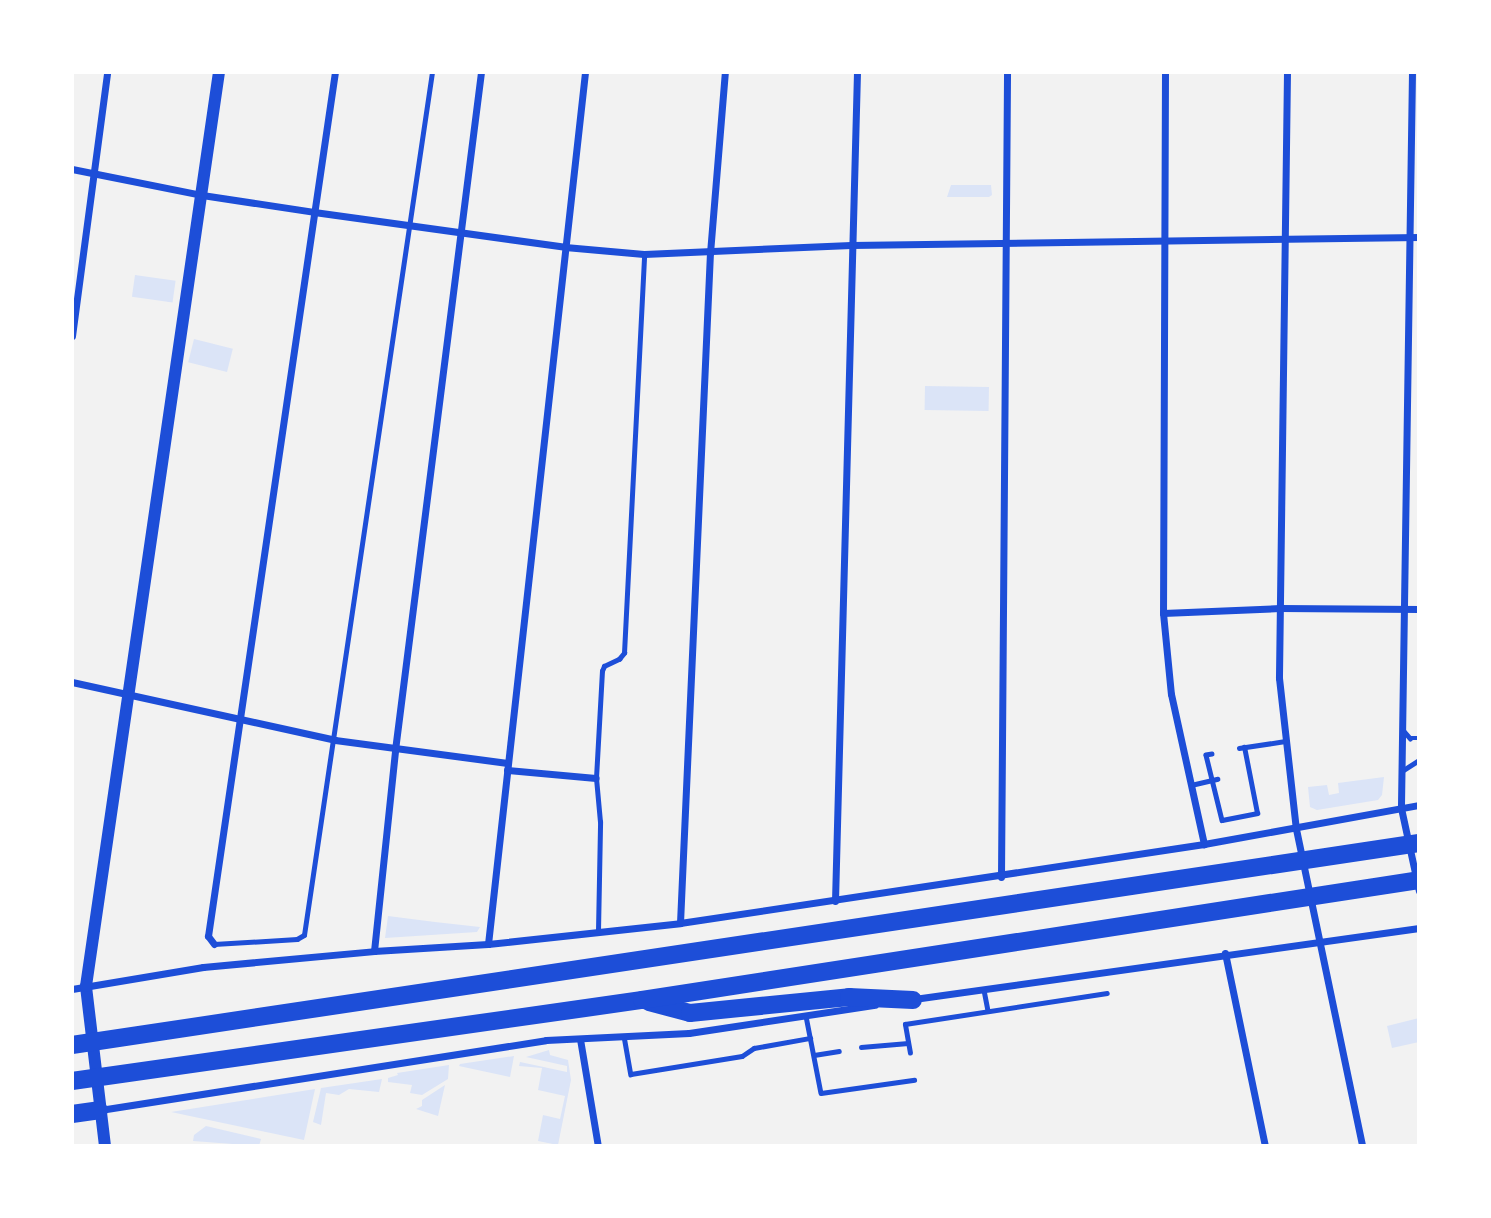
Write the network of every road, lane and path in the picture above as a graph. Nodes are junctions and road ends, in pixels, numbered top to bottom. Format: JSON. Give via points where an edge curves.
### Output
{"nodes":[{"id":1,"x":107,"y":72,"type":"edge"},
{"id":2,"x":219,"y":72,"type":"edge"},
{"id":3,"x":335,"y":72,"type":"edge"},
{"id":4,"x":432,"y":72,"type":"edge"},
{"id":5,"x":481,"y":72,"type":"edge"},
{"id":6,"x":585,"y":72,"type":"edge"},
{"id":7,"x":724,"y":72,"type":"edge"},
{"id":8,"x":857,"y":72,"type":"edge"},
{"id":9,"x":1007,"y":72,"type":"edge"},
{"id":10,"x":1165,"y":72,"type":"edge"},
{"id":11,"x":1287,"y":72,"type":"edge"},
{"id":12,"x":1412,"y":72,"type":"edge"},
{"id":13,"x":72,"y":169,"type":"edge"},
{"id":14,"x":94,"y":173,"type":"junction"},
{"id":15,"x":202,"y":195,"type":"junction"},
{"id":16,"x":314,"y":212,"type":"junction"},
{"id":17,"x":410,"y":226,"type":"junction"},
{"id":18,"x":461,"y":231,"type":"junction"},
{"id":19,"x":1419,"y":237,"type":"edge"},
{"id":20,"x":1410,"y":238,"type":"junction"},
{"id":21,"x":1284,"y":239,"type":"junction"},
{"id":22,"x":1004,"y":243,"type":"junction"},
{"id":23,"x":1163,"y":243,"type":"junction"},
{"id":24,"x":851,"y":245,"type":"junction"},
{"id":25,"x":565,"y":247,"type":"junction"},
{"id":26,"x":710,"y":253,"type":"junction"},
{"id":27,"x":644,"y":254,"type":"junction"},
{"id":28,"x":72,"y":336,"type":"edge"},
{"id":29,"x":1280,"y":608,"type":"junction"},
{"id":30,"x":1419,"y":609,"type":"edge"},
{"id":31,"x":1401,"y":610,"type":"junction"},
{"id":32,"x":1163,"y":613,"type":"junction"},
{"id":33,"x":72,"y":682,"type":"edge"},
{"id":34,"x":126,"y":693,"type":"junction"},
{"id":35,"x":239,"y":721,"type":"junction"},
{"id":36,"x":1401,"y":726,"type":"junction"},
{"id":37,"x":1419,"y":738,"type":"edge"},
{"id":38,"x":335,"y":740,"type":"junction"},
{"id":39,"x":1286,"y":741,"type":"junction"},
{"id":40,"x":395,"y":750,"type":"junction"},
{"id":41,"x":1212,"y":754,"type":"dead end"},
{"id":42,"x":1419,"y":760,"type":"edge"},
{"id":43,"x":507,"y":767,"type":"junction"},
{"id":44,"x":1402,"y":772,"type":"junction"},
{"id":45,"x":596,"y":778,"type":"junction"},
{"id":46,"x":1215,"y":780,"type":"junction"},
{"id":47,"x":1191,"y":785,"type":"junction"},
{"id":48,"x":1419,"y":805,"type":"edge"},
{"id":49,"x":1401,"y":808,"type":"junction"},
{"id":50,"x":1296,"y":830,"type":"junction"},
{"id":51,"x":1419,"y":843,"type":"edge"},
{"id":52,"x":1204,"y":844,"type":"junction"},
{"id":53,"x":1001,"y":877,"type":"junction"},
{"id":54,"x":1419,"y":880,"type":"edge"},
{"id":55,"x":1419,"y":891,"type":"edge"},
{"id":56,"x":835,"y":901,"type":"junction"},
{"id":57,"x":680,"y":923,"type":"junction"},
{"id":58,"x":1419,"y":928,"type":"edge"},
{"id":59,"x":598,"y":931,"type":"junction"},
{"id":60,"x":1320,"y":942,"type":"junction"},
{"id":61,"x":214,"y":944,"type":"joint"},
{"id":62,"x":488,"y":944,"type":"junction"},
{"id":63,"x":374,"y":951,"type":"junction"},
{"id":64,"x":1225,"y":953,"type":"junction"},
{"id":65,"x":86,"y":986,"type":"junction"},
{"id":66,"x":72,"y":989,"type":"edge"},
{"id":67,"x":984,"y":989,"type":"junction"},
{"id":68,"x":1107,"y":993,"type":"dead end"},
{"id":69,"x":642,"y":1000,"type":"junction"},
{"id":70,"x":913,"y":1000,"type":"junction"},
{"id":71,"x":988,"y":1010,"type":"junction"},
{"id":72,"x":806,"y":1016,"type":"junction"},
{"id":73,"x":624,"y":1036,"type":"junction"},
{"id":74,"x":810,"y":1038,"type":"junction"},
{"id":75,"x":580,"y":1039,"type":"junction"},
{"id":76,"x":908,"y":1043,"type":"junction"},
{"id":77,"x":72,"y":1045,"type":"edge"},
{"id":78,"x":861,"y":1047,"type":"dead end"},
{"id":79,"x":839,"y":1051,"type":"dead end"},
{"id":80,"x":910,"y":1053,"type":"dead end"},
{"id":81,"x":814,"y":1055,"type":"junction"},
{"id":82,"x":914,"y":1080,"type":"dead end"},
{"id":83,"x":72,"y":1081,"type":"edge"},
{"id":84,"x":99,"y":1110,"type":"junction"},
{"id":85,"x":72,"y":1114,"type":"edge"},
{"id":86,"x":105,"y":1146,"type":"edge"},
{"id":87,"x":598,"y":1146,"type":"edge"},
{"id":88,"x":1265,"y":1146,"type":"edge"},
{"id":89,"x":1362,"y":1146,"type":"edge"}],
"edges":[{"from":1,"to":14,"type":"street"},
{"from":2,"to":15,"type":"street"},
{"from":3,"to":16,"type":"street"},
{"from":4,"to":17,"type":"lane"},
{"from":5,"to":18,"type":"street"},
{"from":6,"to":25,"type":"street"},
{"from":7,"to":26,"type":"street"},
{"from":8,"to":24,"type":"street"},
{"from":9,"to":22,"type":"street"},
{"from":10,"to":23,"type":"street"},
{"from":11,"to":21,"type":"street"},
{"from":12,"to":20,"type":"street"},
{"from":13,"to":14,"type":"street"},
{"from":14,"to":15,"type":"street"},
{"from":14,"to":28,"type":"street"},
{"from":15,"to":16,"type":"street"},
{"from":15,"to":34,"type":"street"},
{"from":16,"to":17,"type":"street"},
{"from":16,"to":35,"type":"street"},
{"from":17,"to":18,"type":"street"},
{"from":17,"to":38,"type":"lane"},
{"from":18,"to":25,"type":"street"},
{"from":18,"to":40,"type":"street"},
{"from":19,"to":20,"type":"street"},
{"from":20,"to":21,"type":"street"},
{"from":20,"to":31,"type":"street"},
{"from":21,"to":23,"type":"street"},
{"from":21,"to":29,"type":"street"},
{"from":22,"to":23,"type":"street"},
{"from":22,"to":24,"type":"street"},
{"from":22,"to":53,"type":"street"},
{"from":23,"to":32,"type":"street"},
{"from":24,"to":26,"type":"street"},
{"from":24,"to":56,"type":"street"},
{"from":25,"to":27,"type":"street"},
{"from":25,"to":43,"type":"street"},
{"from":26,"to":27,"type":"street"},
{"from":26,"to":57,"type":"street"},
{"from":27,"to":45,"type":"lane","via":[[624,653],[602,671]]},
{"from":29,"to":31,"type":"street"},
{"from":29,"to":32,"type":"street"},
{"from":29,"to":39,"type":"street","via":[[1279,678]]},
{"from":30,"to":31,"type":"street"},
{"from":31,"to":36,"type":"street"},
{"from":32,"to":47,"type":"street","via":[[1171,694]]},
{"from":33,"to":34,"type":"street"},
{"from":34,"to":35,"type":"street"},
{"from":34,"to":65,"type":"street"},
{"from":35,"to":38,"type":"street"},
{"from":35,"to":61,"type":"street","via":[[208,936]]},
{"from":36,"to":37,"type":"lane","via":[[1410,738]]},
{"from":36,"to":44,"type":"street"},
{"from":38,"to":40,"type":"street"},
{"from":38,"to":61,"type":"lane","via":[[304,935]]},
{"from":39,"to":46,"type":"lane","via":[[1242,748],[1257,813],[1222,820]]},
{"from":39,"to":50,"type":"street"},
{"from":40,"to":43,"type":"street"},
{"from":40,"to":63,"type":"street"},
{"from":41,"to":46,"type":"lane","via":[[1206,755]]},
{"from":42,"to":44,"type":"lane"},
{"from":43,"to":45,"type":"street"},
{"from":43,"to":62,"type":"street"},
{"from":44,"to":49,"type":"street"},
{"from":45,"to":59,"type":"lane"},
{"from":46,"to":47,"type":"lane"},
{"from":47,"to":52,"type":"street"},
{"from":48,"to":49,"type":"street"},
{"from":49,"to":50,"type":"street"},
{"from":49,"to":55,"type":"street"},
{"from":50,"to":52,"type":"street"},
{"from":50,"to":60,"type":"street"},
{"from":51,"to":77,"type":"highway"},
{"from":52,"to":53,"type":"street"},
{"from":53,"to":56,"type":"street"},
{"from":54,"to":69,"type":"highway"},
{"from":56,"to":57,"type":"street"},
{"from":57,"to":59,"type":"street"},
{"from":58,"to":60,"type":"street"},
{"from":59,"to":62,"type":"street"},
{"from":60,"to":64,"type":"street"},
{"from":60,"to":89,"type":"street"},
{"from":62,"to":63,"type":"street"},
{"from":63,"to":65,"type":"street","via":[[203,967]]},
{"from":64,"to":67,"type":"street"},
{"from":64,"to":88,"type":"street"},
{"from":65,"to":66,"type":"street"},
{"from":65,"to":84,"type":"street"},
{"from":67,"to":70,"type":"street"},
{"from":67,"to":71,"type":"lane"},
{"from":68,"to":71,"type":"lane"},
{"from":69,"to":70,"type":"highway","via":[[690,1013],[849,998]]},
{"from":69,"to":83,"type":"highway"},
{"from":70,"to":72,"type":"street"},
{"from":71,"to":76,"type":"lane","via":[[905,1024]]},
{"from":72,"to":73,"type":"street","via":[[690,1033]]},
{"from":72,"to":74,"type":"lane"},
{"from":73,"to":74,"type":"lane","via":[[631,1074],[742,1056],[754,1048]]},
{"from":73,"to":75,"type":"street"},
{"from":74,"to":81,"type":"lane"},
{"from":75,"to":84,"type":"street","via":[[546,1040]]},
{"from":75,"to":87,"type":"street"},
{"from":76,"to":78,"type":"lane"},
{"from":76,"to":80,"type":"lane"},
{"from":79,"to":81,"type":"lane"},
{"from":81,"to":82,"type":"lane","via":[[821,1093]]},
{"from":84,"to":85,"type":"highway"},
{"from":84,"to":86,"type":"street"}]}
